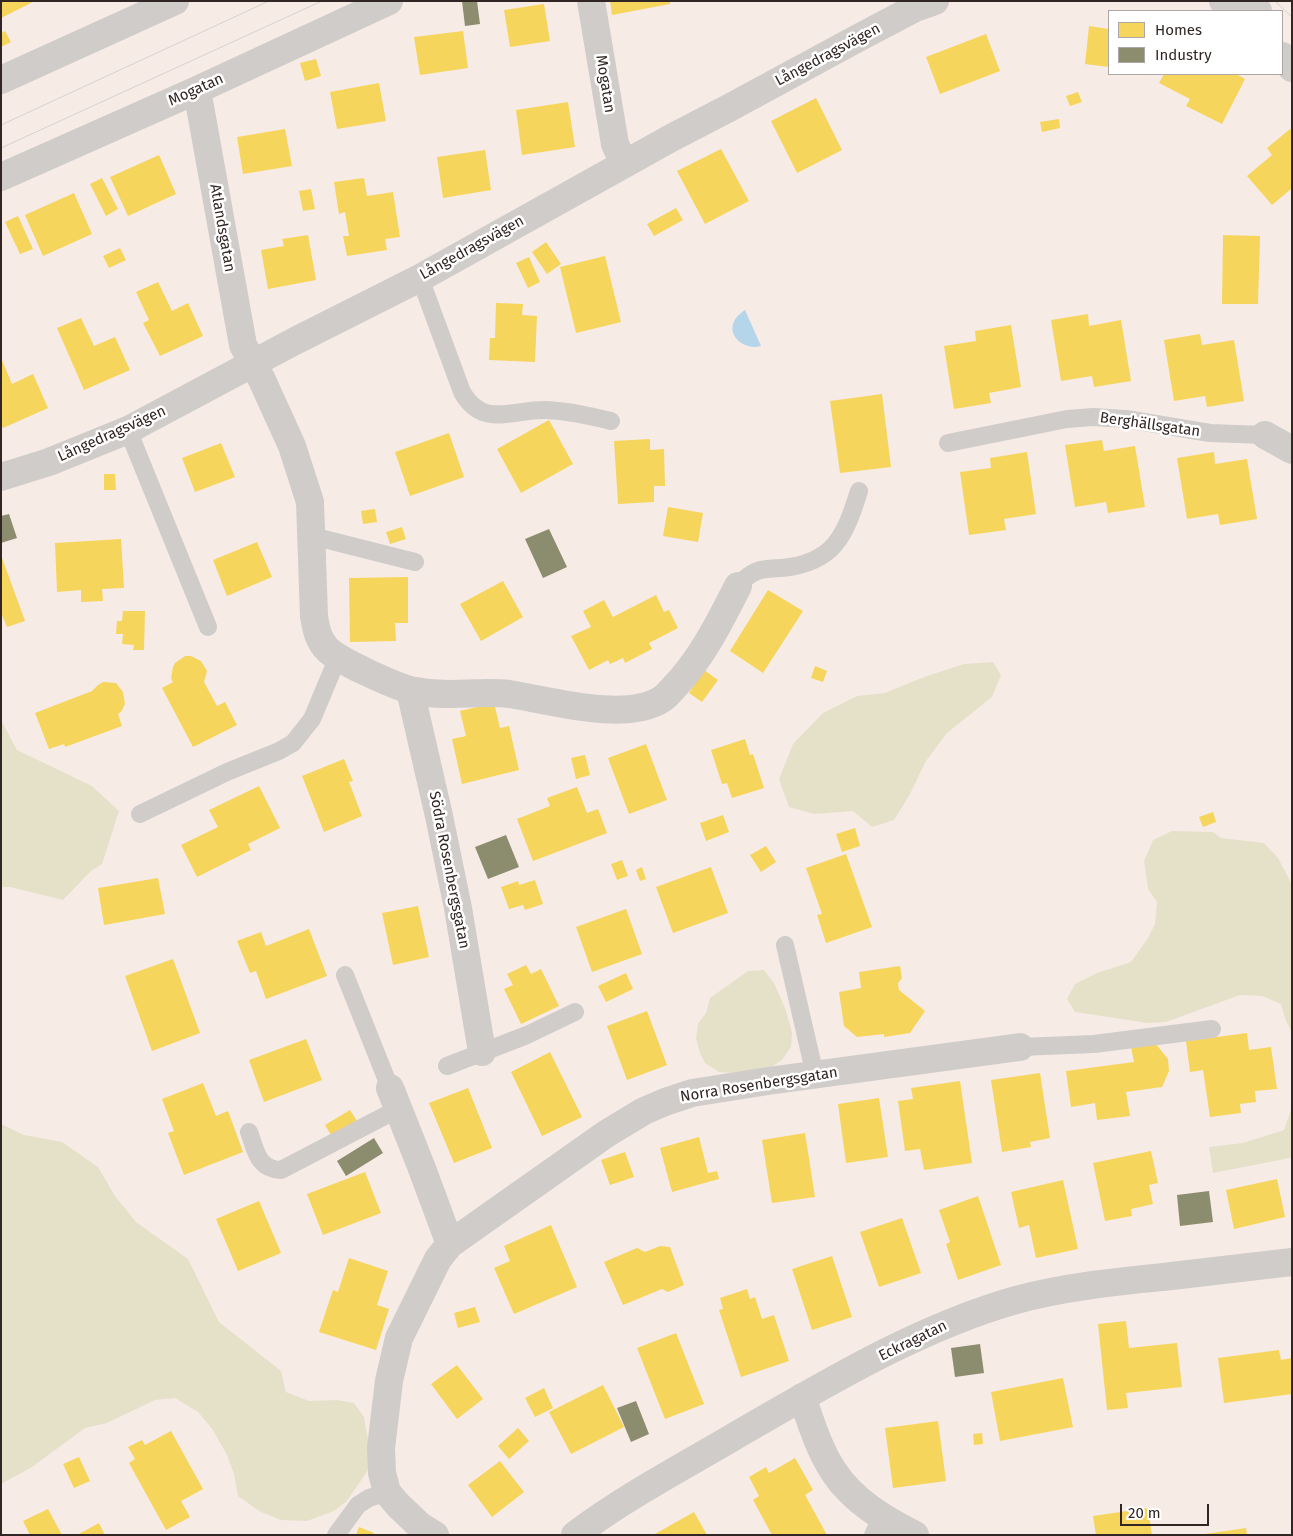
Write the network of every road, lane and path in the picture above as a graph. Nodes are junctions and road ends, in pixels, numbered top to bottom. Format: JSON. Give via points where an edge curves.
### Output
{"nodes":[{"id":1,"x":175,"y":1,"type":"edge"},
{"id":2,"x":389,"y":1,"type":"edge"},
{"id":3,"x":591,"y":1,"type":"edge"},
{"id":4,"x":935,"y":1,"type":"edge"},
{"id":5,"x":1283,"y":57,"type":"edge"},
{"id":6,"x":1292,"y":68,"type":"edge"},
{"id":7,"x":1,"y":80,"type":"edge"},
{"id":8,"x":197,"y":90,"type":"junction"},
{"id":9,"x":624,"y":164,"type":"junction"},
{"id":10,"x":1,"y":178,"type":"edge"},
{"id":11,"x":420,"y":278,"type":"junction"},
{"id":12,"x":254,"y":364,"type":"junction"},
{"id":13,"x":611,"y":421,"type":"dead end"},
{"id":14,"x":128,"y":430,"type":"junction"},
{"id":15,"x":1265,"y":435,"type":"joint"},
{"id":16,"x":948,"y":443,"type":"dead end"},
{"id":17,"x":1292,"y":450,"type":"edge"},
{"id":18,"x":1,"y":477,"type":"edge"},
{"id":19,"x":859,"y":490,"type":"dead end"},
{"id":20,"x":312,"y":536,"type":"junction"},
{"id":21,"x":415,"y":562,"type":"dead end"},
{"id":22,"x":738,"y":586,"type":"joint"},
{"id":23,"x":208,"y":628,"type":"dead end"},
{"id":24,"x":338,"y":657,"type":"junction"},
{"id":25,"x":410,"y":690,"type":"junction"},
{"id":26,"x":140,"y":814,"type":"dead end"},
{"id":27,"x":785,"y":945,"type":"dead end"},
{"id":28,"x":345,"y":975,"type":"dead end"},
{"id":29,"x":575,"y":1012,"type":"dead end"},
{"id":30,"x":1212,"y":1029,"type":"dead end"},
{"id":31,"x":1020,"y":1047,"type":"joint"},
{"id":32,"x":482,"y":1052,"type":"junction"},
{"id":33,"x":447,"y":1066,"type":"dead end"},
{"id":34,"x":815,"y":1076,"type":"junction"},
{"id":35,"x":394,"y":1098,"type":"junction"},
{"id":36,"x":249,"y":1132,"type":"dead end"},
{"id":37,"x":450,"y":1244,"type":"junction"},
{"id":38,"x":1292,"y":1262,"type":"edge"},
{"id":39,"x":802,"y":1397,"type":"junction"},
{"id":40,"x":387,"y":1492,"type":"junction"},
{"id":41,"x":878,"y":1525,"type":"edge"},
{"id":42,"x":336,"y":1535,"type":"edge"},
{"id":43,"x":435,"y":1535,"type":"edge"},
{"id":44,"x":575,"y":1535,"type":"edge"},
{"id":45,"x":915,"y":1535,"type":"edge"}],
"edges":[{"from":1,"to":7,"type":"street"},
{"from":2,"to":8,"type":"street","name":"Mogatan"},
{"from":3,"to":9,"type":"street","name":"Mogatan","via":[[614,144]]},
{"from":4,"to":9,"type":"street","name":"Långedragsvägen","via":[[915,8]]},
{"from":5,"to":6,"type":"street"},
{"from":8,"to":10,"type":"street","name":"Mogatan"},
{"from":8,"to":12,"type":"street","name":"Atlandsgatan","via":[[243,345]]},
{"from":9,"to":11,"type":"street","name":"Långedragsvägen"},
{"from":11,"to":12,"type":"street","name":"Långedragsvägen"},
{"from":11,"to":13,"type":"lane","via":[[469,404],[489,414],[568,411]]},
{"from":12,"to":14,"type":"street","name":"Långedragsvägen"},
{"from":12,"to":20,"type":"street","via":[[306,486]]},
{"from":14,"to":18,"type":"street","name":"Långedragsvägen","via":[[49,462]]},
{"from":14,"to":23,"type":"lane"},
{"from":15,"to":16,"type":"lane","name":"Berghällsgatan","via":[[1210,433],[1093,417],[1067,419]]},
{"from":15,"to":17,"type":"street","name":"Berghällsgatan"},
{"from":19,"to":22,"type":"lane","via":[[843,535],[821,557],[809,563],[755,572]]},
{"from":20,"to":21,"type":"lane"},
{"from":20,"to":24,"type":"street","via":[[312,596],[316,630],[321,642]]},
{"from":22,"to":25,"type":"street","via":[[709,643],[689,671],[662,698],[650,704],[636,708],[597,709],[507,694]]},
{"from":24,"to":25,"type":"street"},
{"from":24,"to":26,"type":"lane","via":[[312,719],[293,743]]},
{"from":25,"to":32,"type":"street","name":"Södra Rosenbergsgatan","via":[[440,816]]},
{"from":27,"to":34,"type":"lane"},
{"from":28,"to":35,"type":"lane"},
{"from":29,"to":32,"type":"lane"},
{"from":30,"to":31,"type":"lane","via":[[1094,1044]]},
{"from":31,"to":34,"type":"street","name":"Norra Rosenbergsgatan"},
{"from":32,"to":33,"type":"lane"},
{"from":34,"to":37,"type":"street","name":"Norra Rosenbergsgatan","via":[[692,1093],[644,1111]]},
{"from":35,"to":36,"type":"lane","via":[[280,1170],[264,1166]]},
{"from":35,"to":37,"type":"street"},
{"from":37,"to":40,"type":"street","name":"Norra Rosenbergsgatan","via":[[438,1259],[407,1320],[388,1381],[381,1448]]},
{"from":38,"to":39,"type":"street","name":"Eckragatan","via":[[1114,1282],[1018,1300],[936,1328]]},
{"from":39,"to":41,"type":"street","via":[[823,1453],[847,1489],[869,1508]]},
{"from":39,"to":44,"type":"street","name":"Eckragatan","via":[[623,1501]]},
{"from":40,"to":42,"type":"lane","via":[[358,1505]]},
{"from":40,"to":43,"type":"street","name":"Norra Rosenbergsgatan","via":[[419,1525]]},
{"from":41,"to":45,"type":"street"}]}
